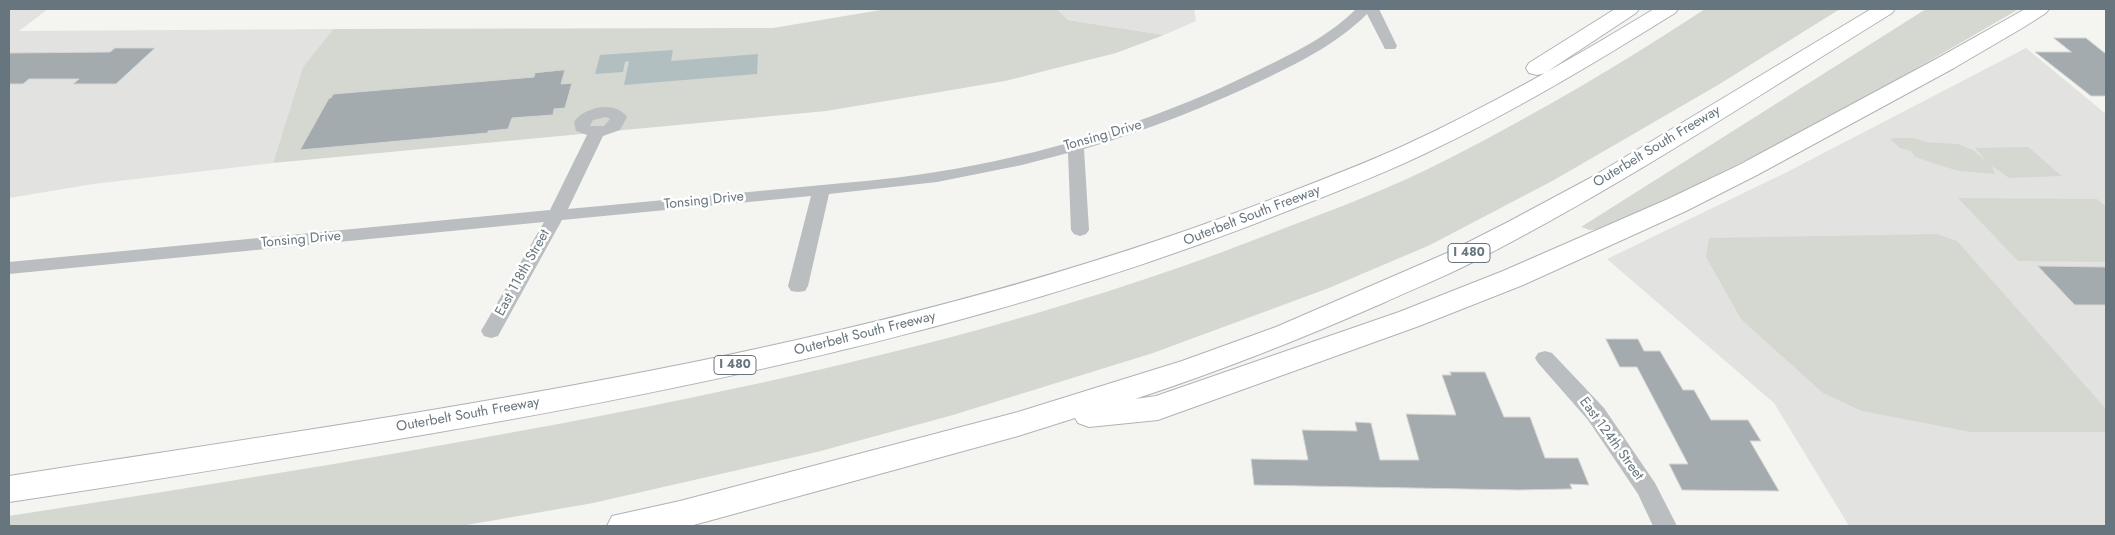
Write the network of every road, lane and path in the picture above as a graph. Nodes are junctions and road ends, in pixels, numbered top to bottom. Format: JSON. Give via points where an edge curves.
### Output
{"nodes":[{"id":1,"x":1364,"y":9,"type":"edge"},
{"id":2,"x":1372,"y":9,"type":"edge"},
{"id":3,"x":1629,"y":9,"type":"edge"},
{"id":4,"x":1668,"y":9,"type":"edge"},
{"id":5,"x":1885,"y":9,"type":"edge"},
{"id":6,"x":2039,"y":9,"type":"edge"},
{"id":7,"x":1390,"y":46,"type":"dead end"},
{"id":8,"x":597,"y":132,"type":"dead end"},
{"id":9,"x":1436,"y":140,"type":"junction"},
{"id":10,"x":1076,"y":145,"type":"junction"},
{"id":11,"x":821,"y":190,"type":"junction"},
{"id":12,"x":556,"y":216,"type":"junction"},
{"id":13,"x":1080,"y":230,"type":"dead end"},
{"id":14,"x":9,"y":268,"type":"edge"},
{"id":15,"x":798,"y":286,"type":"dead end"},
{"id":16,"x":491,"y":331,"type":"dead end"},
{"id":17,"x":1545,"y":358,"type":"dead end"},
{"id":18,"x":1018,"y":424,"type":"junction"},
{"id":19,"x":9,"y":489,"type":"edge"},
{"id":20,"x":624,"y":526,"type":"edge"},
{"id":21,"x":1665,"y":526,"type":"edge"}],
"edges":[{"from":1,"to":10,"type":"street","name":"Tonsing Drive","via":[[1341,31],[1236,88],[1162,119]]},
{"from":2,"to":7,"type":"street"},
{"from":3,"to":9,"type":"highway","via":[[1522,78]]},
{"from":4,"to":9,"type":"highway","name":"Outerbelt South Freeway","number":"I 480","via":[[1598,53]]},
{"from":5,"to":18,"type":"highway","name":"Outerbelt South Freeway","number":"I 480","via":[[1601,182],[1457,259],[1286,334],[1193,369]]},
{"from":6,"to":18,"type":"highway","via":[[1934,70],[1748,170],[1513,278],[1409,319],[1158,408]]},
{"from":8,"to":12,"type":"street","name":"East 118th Street"},
{"from":9,"to":19,"type":"highway","name":"Outerbelt South Freeway","number":"I 480","via":[[1318,192],[1208,234],[977,306],[855,338],[566,398]]},
{"from":10,"to":11,"type":"street","name":"Tonsing Drive","via":[[937,177]]},
{"from":10,"to":13,"type":"street"},
{"from":11,"to":12,"type":"street","name":"Tonsing Drive"},
{"from":11,"to":15,"type":"street"},
{"from":12,"to":14,"type":"street","name":"Tonsing Drive"},
{"from":12,"to":16,"type":"street","name":"East 118th Street"},
{"from":17,"to":21,"type":"street","name":"East 124th Street","via":[[1596,414],[1648,489]]},
{"from":18,"to":20,"type":"highway","name":"Outerbelt South Freeway","number":"I 480"}]}
